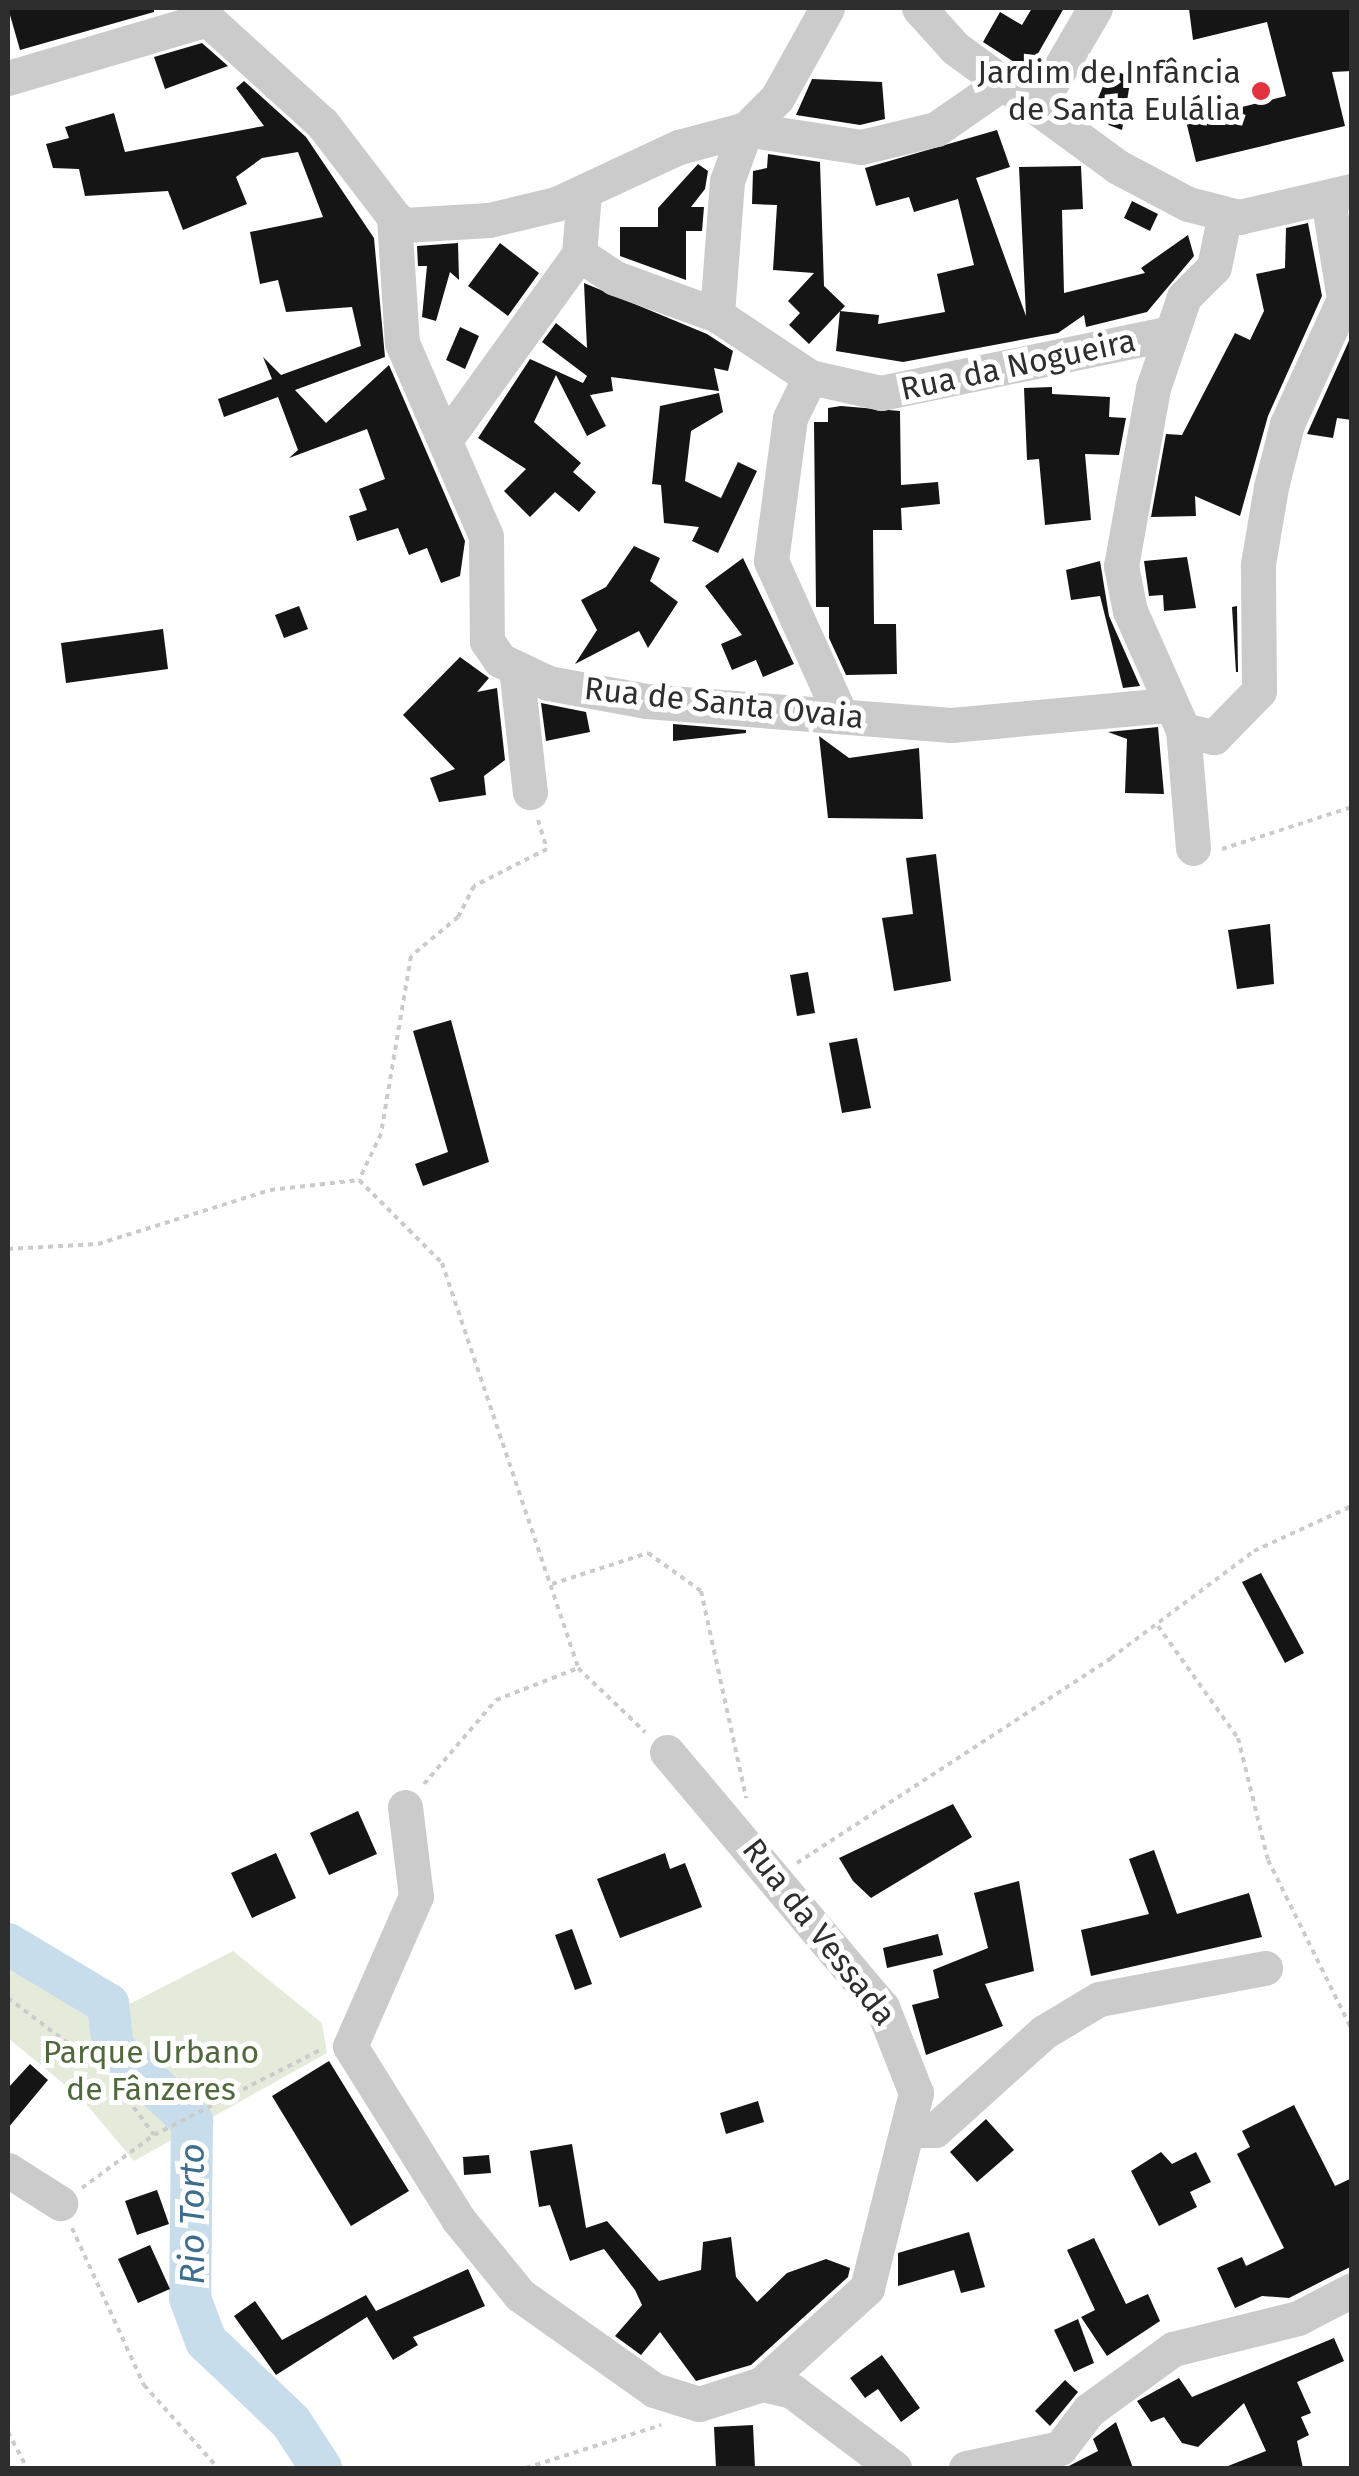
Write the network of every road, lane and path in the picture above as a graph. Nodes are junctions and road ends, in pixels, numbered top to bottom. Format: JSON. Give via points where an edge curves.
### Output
{"nodes":[{"id":1,"x":827,"y":8,"type":"edge"},
{"id":2,"x":919,"y":8,"type":"edge"},
{"id":3,"x":1095,"y":8,"type":"edge"},
{"id":4,"x":202,"y":13,"type":"edge"},
{"id":5,"x":8,"y":78,"type":"edge"},
{"id":6,"x":1004,"y":82,"type":"junction"},
{"id":7,"x":1038,"y":106,"type":"junction"},
{"id":8,"x":746,"y":130,"type":"junction"},
{"id":9,"x":584,"y":193,"type":"junction"},
{"id":10,"x":1340,"y":195,"type":"edge"},
{"id":11,"x":1225,"y":214,"type":"junction"},
{"id":12,"x":394,"y":217,"type":"junction"},
{"id":13,"x":579,"y":254,"type":"junction"},
{"id":14,"x":1348,"y":300,"type":"edge"},
{"id":15,"x":718,"y":315,"type":"junction"},
{"id":16,"x":1170,"y":334,"type":"junction"},
{"id":17,"x":810,"y":377,"type":"junction"},
{"id":18,"x":444,"y":440,"type":"junction"},
{"id":19,"x":516,"y":668,"type":"junction"},
{"id":20,"x":841,"y":716,"type":"junction"},
{"id":21,"x":1175,"y":718,"type":"junction"},
{"id":22,"x":530,"y":792,"type":"joint"},
{"id":23,"x":1352,"y":807,"type":"edge"},
{"id":24,"x":1193,"y":848,"type":"joint"},
{"id":25,"x":359,"y":1180,"type":"junction"},
{"id":26,"x":8,"y":1250,"type":"edge"},
{"id":27,"x":1352,"y":1506,"type":"edge"},
{"id":28,"x":552,"y":1584,"type":"junction"},
{"id":29,"x":1158,"y":1626,"type":"junction"},
{"id":30,"x":578,"y":1668,"type":"junction"},
{"id":31,"x":667,"y":1752,"type":"joint"},
{"id":32,"x":405,"y":1807,"type":"joint"},
{"id":33,"x":766,"y":1863,"type":"junction"},
{"id":34,"x":1265,"y":1968,"type":"dead end"},
{"id":35,"x":8,"y":1998,"type":"edge"},
{"id":36,"x":1352,"y":2030,"type":"edge"},
{"id":37,"x":350,"y":2046,"type":"junction"},
{"id":38,"x":914,"y":2130,"type":"junction"},
{"id":39,"x":154,"y":2135,"type":"junction"},
{"id":40,"x":8,"y":2170,"type":"edge"},
{"id":41,"x":69,"y":2197,"type":"junction"},
{"id":42,"x":1352,"y":2290,"type":"edge"},
{"id":43,"x":762,"y":2384,"type":"junction"},
{"id":44,"x":684,"y":2399,"type":"junction"},
{"id":45,"x":8,"y":2432,"type":"edge"},
{"id":46,"x":1061,"y":2458,"type":"edge"},
{"id":47,"x":28,"y":2468,"type":"edge"},
{"id":48,"x":218,"y":2468,"type":"edge"},
{"id":49,"x":526,"y":2468,"type":"edge"},
{"id":50,"x":894,"y":2468,"type":"edge"},
{"id":51,"x":966,"y":2468,"type":"edge"}],
"edges":[{"from":1,"to":8,"type":"street","via":[[777,98]]},
{"from":2,"to":6,"type":"street"},
{"from":3,"to":7,"type":"street"},
{"from":4,"to":5,"type":"street"},
{"from":4,"to":12,"type":"street","via":[[322,123]]},
{"from":6,"to":7,"type":"street"},
{"from":6,"to":8,"type":"street","via":[[936,128],[861,148]]},
{"from":7,"to":11,"type":"street","via":[[1118,167]]},
{"from":8,"to":9,"type":"street","via":[[679,147]]},
{"from":8,"to":15,"type":"street","via":[[727,181]]},
{"from":9,"to":12,"type":"street","via":[[490,220],[404,225]]},
{"from":9,"to":13,"type":"street"},
{"from":10,"to":11,"type":"street"},
{"from":10,"to":14,"type":"street"},
{"from":11,"to":16,"type":"street","via":[[1214,267],[1184,297]]},
{"from":12,"to":18,"type":"street","via":[[402,343]]},
{"from":13,"to":15,"type":"street","name":"Rua da Nogueira","via":[[614,278]]},
{"from":13,"to":18,"type":"street"},
{"from":14,"to":21,"type":"street","name":"Rua de Santa Ovaia","via":[[1287,424],[1271,487],[1258,564],[1259,691],[1214,737]]},
{"from":15,"to":17,"type":"street","name":"Rua da Nogueira"},
{"from":16,"to":17,"type":"street","name":"Rua da Nogueira","via":[[881,393]]},
{"from":16,"to":21,"type":"street","via":[[1122,566]]},
{"from":17,"to":20,"type":"street","via":[[790,418],[771,561]]},
{"from":18,"to":19,"type":"street","via":[[486,536],[487,641]]},
{"from":19,"to":20,"type":"street","name":"Rua de Santa Ovaia","via":[[646,701]]},
{"from":19,"to":22,"type":"street"},
{"from":20,"to":21,"type":"street","name":"Rua de Santa Ovaia","via":[[951,724]]},
{"from":21,"to":24,"type":"street"},
{"from":22,"to":25,"type":"path","via":[[547,848],[474,886],[458,917],[411,956],[381,1134]]},
{"from":23,"to":24,"type":"path","via":[[1307,816],[1270,840]]},
{"from":25,"to":26,"type":"path","via":[[270,1190],[98,1244]]},
{"from":25,"to":28,"type":"path","via":[[442,1263]]},
{"from":27,"to":29,"type":"path","via":[[1254,1551]]},
{"from":28,"to":30,"type":"path"},
{"from":28,"to":33,"type":"path","via":[[648,1553],[701,1591]]},
{"from":29,"to":33,"type":"path"},
{"from":29,"to":36,"type":"path","via":[[1238,1738],[1268,1860]]},
{"from":30,"to":31,"type":"path"},
{"from":30,"to":32,"type":"path","via":[[496,1700]]},
{"from":31,"to":33,"type":"street","name":"Rua da Vessada"},
{"from":32,"to":37,"type":"street","via":[[416,1896]]},
{"from":33,"to":38,"type":"street","name":"Rua da Vessada","via":[[902,2042],[916,2093]]},
{"from":34,"to":38,"type":"street","via":[[1099,1999],[1044,2032],[935,2130]]},
{"from":35,"to":39,"type":"path","via":[[110,2074]]},
{"from":37,"to":39,"type":"path","via":[[323,2049]]},
{"from":37,"to":44,"type":"street","via":[[458,2219],[520,2295],[607,2362]]},
{"from":38,"to":43,"type":"street","name":"Rua da Vessada","via":[[867,2288]]},
{"from":39,"to":41,"type":"path"},
{"from":40,"to":41,"type":"street"},
{"from":41,"to":48,"type":"path","via":[[144,2385]]},
{"from":42,"to":46,"type":"street","via":[[1298,2318],[1173,2349],[1088,2410]]},
{"from":43,"to":44,"type":"street","name":"Rua da Vessada","via":[[716,2404]]},
{"from":43,"to":50,"type":"street","via":[[792,2390]]},
{"from":44,"to":49,"type":"path","via":[[653,2430]]},
{"from":45,"to":47,"type":"path"},
{"from":46,"to":51,"type":"street"}]}
